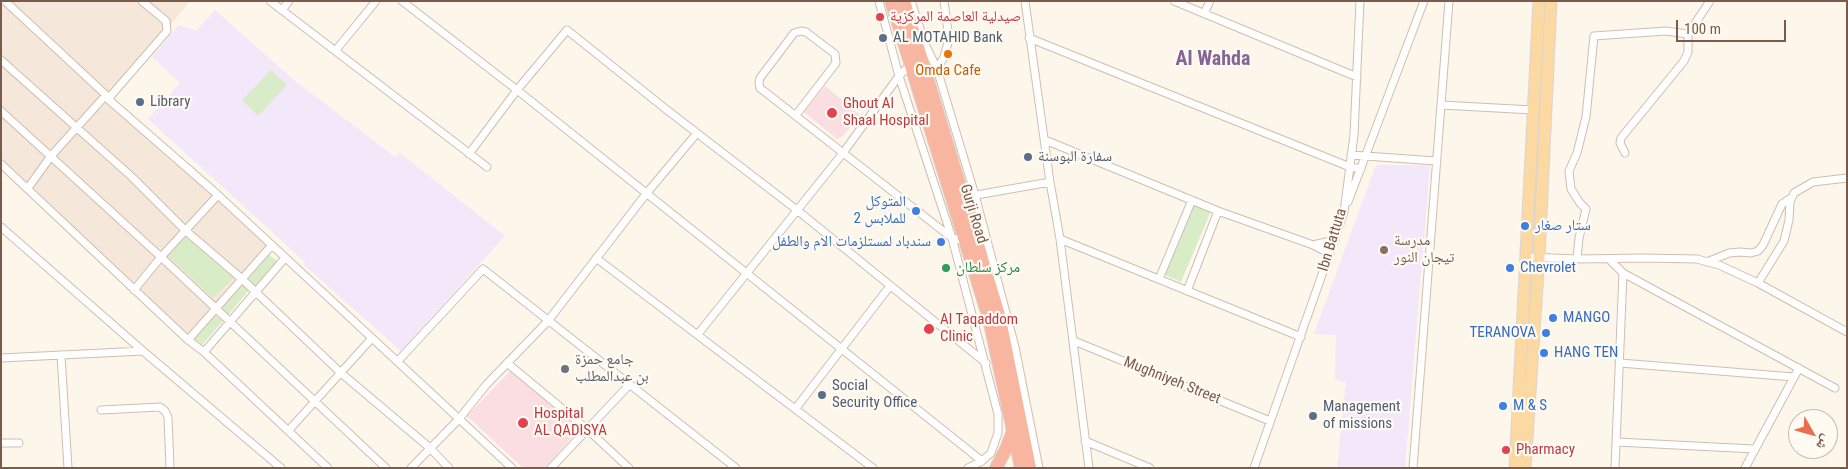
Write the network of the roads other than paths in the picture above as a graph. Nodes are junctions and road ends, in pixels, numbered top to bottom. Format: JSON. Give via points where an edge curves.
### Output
{"nodes":[{"id":1,"x":4,"y":1,"type":"edge"},
{"id":2,"x":142,"y":1,"type":"edge"},
{"id":3,"x":270,"y":1,"type":"edge"},
{"id":4,"x":290,"y":1,"type":"edge"},
{"id":5,"x":376,"y":1,"type":"edge"},
{"id":6,"x":402,"y":1,"type":"edge"},
{"id":7,"x":878,"y":1,"type":"edge"},
{"id":8,"x":891,"y":1,"type":"edge"},
{"id":9,"x":904,"y":1,"type":"edge"},
{"id":10,"x":911,"y":1,"type":"edge"},
{"id":11,"x":944,"y":1,"type":"edge"},
{"id":12,"x":1025,"y":1,"type":"edge"},
{"id":13,"x":1174,"y":1,"type":"edge"},
{"id":14,"x":1210,"y":1,"type":"edge"},
{"id":15,"x":1360,"y":1,"type":"edge"},
{"id":16,"x":1424,"y":1,"type":"edge"},
{"id":17,"x":1449,"y":1,"type":"edge"},
{"id":18,"x":1539,"y":1,"type":"edge"},
{"id":19,"x":1551,"y":1,"type":"edge"},
{"id":20,"x":1710,"y":1,"type":"edge"},
{"id":21,"x":282,"y":10,"type":"junction"},
{"id":22,"x":1204,"y":14,"type":"junction"},
{"id":23,"x":1688,"y":34,"type":"junction"},
{"id":24,"x":1029,"y":38,"type":"junction"},
{"id":25,"x":336,"y":50,"type":"junction"},
{"id":26,"x":1,"y":60,"type":"edge"},
{"id":27,"x":910,"y":65,"type":"junction"},
{"id":28,"x":937,"y":69,"type":"junction"},
{"id":29,"x":899,"y":76,"type":"junction"},
{"id":30,"x":1357,"y":77,"type":"junction"},
{"id":31,"x":517,"y":90,"type":"junction"},
{"id":32,"x":107,"y":97,"type":"junction"},
{"id":33,"x":1441,"y":105,"type":"junction"},
{"id":34,"x":1532,"y":110,"type":"junction"},
{"id":35,"x":1,"y":111,"type":"edge"},
{"id":36,"x":796,"y":115,"type":"junction"},
{"id":37,"x":76,"y":129,"type":"junction"},
{"id":38,"x":697,"y":133,"type":"junction"},
{"id":39,"x":1045,"y":140,"type":"junction"},
{"id":40,"x":843,"y":153,"type":"junction"},
{"id":41,"x":1625,"y":153,"type":"dead end"},
{"id":42,"x":469,"y":154,"type":"junction"},
{"id":43,"x":1351,"y":155,"type":"junction"},
{"id":44,"x":51,"y":156,"type":"junction"},
{"id":45,"x":1366,"y":157,"type":"junction"},
{"id":46,"x":1436,"y":161,"type":"junction"},
{"id":47,"x":1,"y":164,"type":"edge"},
{"id":48,"x":487,"y":167,"type":"dead end"},
{"id":49,"x":1350,"y":167,"type":"junction"},
{"id":50,"x":1361,"y":169,"type":"junction"},
{"id":51,"x":1847,"y":178,"type":"edge"},
{"id":52,"x":1050,"y":182,"type":"junction"},
{"id":53,"x":28,"y":188,"type":"junction"},
{"id":54,"x":646,"y":194,"type":"junction"},
{"id":55,"x":218,"y":195,"type":"junction"},
{"id":56,"x":970,"y":197,"type":"junction"},
{"id":57,"x":1791,"y":198,"type":"junction"},
{"id":58,"x":1192,"y":200,"type":"junction"},
{"id":59,"x":797,"y":210,"type":"junction"},
{"id":60,"x":1218,"y":210,"type":"junction"},
{"id":61,"x":1344,"y":212,"type":"junction"},
{"id":62,"x":1,"y":227,"type":"edge"},
{"id":63,"x":186,"y":231,"type":"junction"},
{"id":64,"x":952,"y":238,"type":"junction"},
{"id":65,"x":1060,"y":240,"type":"junction"},
{"id":66,"x":1335,"y":240,"type":"junction"},
{"id":67,"x":964,"y":241,"type":"junction"},
{"id":68,"x":272,"y":245,"type":"junction"},
{"id":69,"x":1313,"y":245,"type":"junction"},
{"id":70,"x":1330,"y":254,"type":"junction"},
{"id":71,"x":1527,"y":257,"type":"junction"},
{"id":72,"x":1539,"y":257,"type":"junction"},
{"id":73,"x":161,"y":258,"type":"junction"},
{"id":74,"x":285,"y":258,"type":"junction"},
{"id":75,"x":596,"y":258,"type":"junction"},
{"id":76,"x":1577,"y":259,"type":"junction"},
{"id":77,"x":1609,"y":259,"type":"junction"},
{"id":78,"x":1707,"y":262,"type":"junction"},
{"id":79,"x":1623,"y":273,"type":"junction"},
{"id":80,"x":747,"y":274,"type":"junction"},
{"id":81,"x":242,"y":279,"type":"junction"},
{"id":82,"x":1159,"y":279,"type":"junction"},
{"id":83,"x":1758,"y":283,"type":"junction"},
{"id":84,"x":890,"y":286,"type":"junction"},
{"id":85,"x":134,"y":290,"type":"junction"},
{"id":86,"x":1187,"y":291,"type":"junction"},
{"id":87,"x":255,"y":292,"type":"junction"},
{"id":88,"x":215,"y":309,"type":"junction"},
{"id":89,"x":994,"y":317,"type":"junction"},
{"id":90,"x":548,"y":321,"type":"junction"},
{"id":91,"x":230,"y":322,"type":"junction"},
{"id":92,"x":1847,"y":332,"type":"edge"},
{"id":93,"x":698,"y":334,"type":"junction"},
{"id":94,"x":1301,"y":337,"type":"junction"},
{"id":95,"x":372,"y":338,"type":"junction"},
{"id":96,"x":188,"y":340,"type":"junction"},
{"id":97,"x":1074,"y":341,"type":"junction"},
{"id":98,"x":841,"y":350,"type":"junction"},
{"id":99,"x":143,"y":351,"type":"junction"},
{"id":100,"x":204,"y":352,"type":"junction"},
{"id":101,"x":60,"y":355,"type":"junction"},
{"id":102,"x":1,"y":358,"type":"edge"},
{"id":103,"x":398,"y":361,"type":"junction"},
{"id":104,"x":507,"y":363,"type":"junction"},
{"id":105,"x":986,"y":363,"type":"junction"},
{"id":106,"x":1620,"y":363,"type":"junction"},
{"id":107,"x":1799,"y":368,"type":"junction"},
{"id":108,"x":341,"y":373,"type":"junction"},
{"id":109,"x":1794,"y":377,"type":"junction"},
{"id":110,"x":630,"y":384,"type":"junction"},
{"id":111,"x":1835,"y":388,"type":"dead end"},
{"id":112,"x":315,"y":401,"type":"junction"},
{"id":113,"x":796,"y":408,"type":"junction"},
{"id":114,"x":101,"y":410,"type":"dead end"},
{"id":115,"x":459,"y":419,"type":"junction"},
{"id":116,"x":1270,"y":421,"type":"junction"},
{"id":117,"x":288,"y":430,"type":"junction"},
{"id":118,"x":588,"y":430,"type":"junction"},
{"id":119,"x":1013,"y":431,"type":"junction"},
{"id":120,"x":1085,"y":441,"type":"junction"},
{"id":121,"x":19,"y":442,"type":"dead end"},
{"id":122,"x":1617,"y":442,"type":"junction"},
{"id":123,"x":1,"y":443,"type":"edge"},
{"id":124,"x":430,"y":448,"type":"junction"},
{"id":125,"x":1754,"y":450,"type":"junction"},
{"id":126,"x":982,"y":461,"type":"junction"},
{"id":127,"x":68,"y":468,"type":"edge"},
{"id":128,"x":170,"y":468,"type":"edge"},
{"id":129,"x":276,"y":468,"type":"edge"},
{"id":130,"x":280,"y":468,"type":"edge"},
{"id":131,"x":328,"y":468,"type":"edge"},
{"id":132,"x":386,"y":468,"type":"edge"},
{"id":133,"x":411,"y":468,"type":"edge"},
{"id":134,"x":449,"y":468,"type":"edge"},
{"id":135,"x":512,"y":468,"type":"edge"},
{"id":136,"x":551,"y":468,"type":"edge"},
{"id":137,"x":629,"y":468,"type":"edge"},
{"id":138,"x":736,"y":468,"type":"edge"},
{"id":139,"x":873,"y":468,"type":"edge"},
{"id":140,"x":968,"y":468,"type":"edge"},
{"id":141,"x":996,"y":468,"type":"edge"},
{"id":142,"x":1021,"y":468,"type":"edge"},
{"id":143,"x":1030,"y":468,"type":"edge"},
{"id":144,"x":1039,"y":468,"type":"edge"},
{"id":145,"x":1089,"y":468,"type":"edge"},
{"id":146,"x":1150,"y":468,"type":"edge"},
{"id":147,"x":1254,"y":468,"type":"edge"},
{"id":148,"x":1413,"y":468,"type":"edge"},
{"id":149,"x":1515,"y":468,"type":"edge"},
{"id":150,"x":1525,"y":468,"type":"edge"},
{"id":151,"x":1614,"y":468,"type":"edge"},
{"id":152,"x":1745,"y":468,"type":"edge"}],
"edges":[{"from":1,"to":32,"type":"street"},
{"from":2,"to":32,"type":"street","via":[[166,21],[167,31]]},
{"from":3,"to":21,"type":"street"},
{"from":4,"to":21,"type":"street"},
{"from":5,"to":25,"type":"street"},
{"from":6,"to":31,"type":"street"},
{"from":7,"to":29,"type":"street"},
{"from":8,"to":27,"type":"highway","name":"Gurji Road"},
{"from":9,"to":56,"type":"highway","name":"Gurji Road"},
{"from":10,"to":28,"type":"street"},
{"from":11,"to":28,"type":"street","via":[[949,39]]},
{"from":12,"to":24,"type":"street"},
{"from":13,"to":22,"type":"street"},
{"from":14,"to":22,"type":"street"},
{"from":15,"to":30,"type":"street","name":"Ibn Battuta"},
{"from":16,"to":45,"type":"street"},
{"from":17,"to":33,"type":"street"},
{"from":18,"to":34,"type":"main road"},
{"from":19,"to":72,"type":"main road"},
{"from":20,"to":23,"type":"street"},
{"from":21,"to":25,"type":"street"},
{"from":22,"to":30,"type":"street"},
{"from":23,"to":41,"type":"street","via":[[1688,52],[1684,60],[1621,138]]},
{"from":23,"to":76,"type":"street","via":[[1666,31],[1594,36],[1586,117],[1569,171],[1571,190],[1586,209]]},
{"from":24,"to":39,"type":"street"},
{"from":24,"to":49,"type":"street"},
{"from":25,"to":42,"type":"street"},
{"from":26,"to":37,"type":"street"},
{"from":27,"to":29,"type":"street"},
{"from":27,"to":67,"type":"highway","name":"Gurji Road"},
{"from":28,"to":56,"type":"street"},
{"from":29,"to":40,"type":"street"},
{"from":29,"to":64,"type":"street"},
{"from":30,"to":43,"type":"street","name":"Ibn Battuta"},
{"from":31,"to":38,"type":"street","via":[[567,30]]},
{"from":31,"to":42,"type":"street"},
{"from":31,"to":54,"type":"street"},
{"from":32,"to":37,"type":"street"},
{"from":32,"to":55,"type":"street"},
{"from":33,"to":34,"type":"street"},
{"from":33,"to":46,"type":"street"},
{"from":34,"to":71,"type":"main road"},
{"from":35,"to":44,"type":"street"},
{"from":36,"to":36,"type":"street","via":[[836,63],[835,54],[801,31],[794,33],[759,83],[760,88]]},
{"from":36,"to":40,"type":"street"},
{"from":37,"to":44,"type":"street"},
{"from":37,"to":63,"type":"street","via":[[132,177]]},
{"from":38,"to":54,"type":"street"},
{"from":38,"to":59,"type":"street"},
{"from":39,"to":52,"type":"street"},
{"from":39,"to":58,"type":"street"},
{"from":40,"to":59,"type":"street"},
{"from":40,"to":64,"type":"street"},
{"from":42,"to":48,"type":"street"},
{"from":43,"to":45,"type":"street"},
{"from":43,"to":49,"type":"street","name":"Ibn Battuta"},
{"from":44,"to":53,"type":"street"},
{"from":44,"to":73,"type":"street"},
{"from":45,"to":46,"type":"street"},
{"from":45,"to":50,"type":"street"},
{"from":46,"to":148,"type":"street"},
{"from":47,"to":53,"type":"street"},
{"from":49,"to":50,"type":"street"},
{"from":49,"to":61,"type":"street","name":"Ibn Battuta"},
{"from":50,"to":61,"type":"street"},
{"from":51,"to":57,"type":"street","via":[[1813,182]]},
{"from":52,"to":56,"type":"street"},
{"from":52,"to":65,"type":"street"},
{"from":53,"to":85,"type":"street"},
{"from":54,"to":75,"type":"street"},
{"from":54,"to":80,"type":"street"},
{"from":55,"to":63,"type":"street"},
{"from":55,"to":68,"type":"street"},
{"from":56,"to":89,"type":"highway","name":"Gurji Road"},
{"from":56,"to":144,"type":"street","via":[[1015,347]]},
{"from":57,"to":78,"type":"street","via":[[1782,204],[1758,251],[1728,253]]},
{"from":57,"to":83,"type":"street","via":[[1790,220],[1784,241]]},
{"from":58,"to":60,"type":"street"},
{"from":58,"to":82,"type":"street"},
{"from":59,"to":80,"type":"street"},
{"from":59,"to":84,"type":"street"},
{"from":60,"to":69,"type":"street"},
{"from":60,"to":86,"type":"street"},
{"from":61,"to":66,"type":"street","name":"Ibn Battuta"},
{"from":62,"to":99,"type":"street"},
{"from":63,"to":73,"type":"street"},
{"from":63,"to":81,"type":"street"},
{"from":64,"to":67,"type":"street"},
{"from":64,"to":105,"type":"street"},
{"from":65,"to":82,"type":"street"},
{"from":65,"to":97,"type":"street"},
{"from":66,"to":69,"type":"street"},
{"from":66,"to":70,"type":"street","name":"Ibn Battuta"},
{"from":67,"to":89,"type":"highway","name":"Gurji Road"},
{"from":68,"to":74,"type":"street"},
{"from":68,"to":81,"type":"street"},
{"from":69,"to":70,"type":"street"},
{"from":70,"to":94,"type":"street","name":"Ibn Battuta"},
{"from":71,"to":72,"type":"street"},
{"from":71,"to":149,"type":"main road"},
{"from":72,"to":76,"type":"street"},
{"from":72,"to":150,"type":"main road"},
{"from":73,"to":85,"type":"street"},
{"from":73,"to":88,"type":"street"},
{"from":74,"to":87,"type":"street"},
{"from":74,"to":95,"type":"street"},
{"from":75,"to":90,"type":"street"},
{"from":75,"to":93,"type":"street"},
{"from":76,"to":77,"type":"street"},
{"from":77,"to":78,"type":"street","via":[[1694,259]]},
{"from":77,"to":79,"type":"street"},
{"from":78,"to":83,"type":"street"},
{"from":79,"to":106,"type":"street"},
{"from":79,"to":107,"type":"street"},
{"from":80,"to":93,"type":"street"},
{"from":80,"to":98,"type":"street"},
{"from":81,"to":87,"type":"street"},
{"from":81,"to":88,"type":"street"},
{"from":82,"to":86,"type":"street"},
{"from":83,"to":92,"type":"street"},
{"from":84,"to":98,"type":"street"},
{"from":84,"to":105,"type":"street"},
{"from":85,"to":96,"type":"street"},
{"from":86,"to":94,"type":"street"},
{"from":87,"to":91,"type":"street"},
{"from":87,"to":108,"type":"street"},
{"from":88,"to":91,"type":"street"},
{"from":88,"to":96,"type":"street"},
{"from":89,"to":119,"type":"highway","name":"Gurji Road"},
{"from":89,"to":143,"type":"highway","name":"Gurji Road"},
{"from":90,"to":103,"type":"street","via":[[482,269]]},
{"from":90,"to":104,"type":"street"},
{"from":90,"to":110,"type":"street"},
{"from":91,"to":100,"type":"street"},
{"from":91,"to":112,"type":"street"},
{"from":93,"to":113,"type":"street"},
{"from":94,"to":116,"type":"street","name":"Ibn Battuta"},
{"from":95,"to":103,"type":"street"},
{"from":95,"to":108,"type":"street"},
{"from":96,"to":100,"type":"street"},
{"from":97,"to":116,"type":"street","name":"Mughniyeh Street"},
{"from":97,"to":120,"type":"street"},
{"from":98,"to":113,"type":"street"},
{"from":98,"to":126,"type":"street"},
{"from":99,"to":101,"type":"street"},
{"from":99,"to":130,"type":"street"},
{"from":100,"to":117,"type":"street"},
{"from":101,"to":102,"type":"street"},
{"from":101,"to":127,"type":"street"},
{"from":103,"to":115,"type":"street"},
{"from":104,"to":115,"type":"street"},
{"from":104,"to":118,"type":"street"},
{"from":105,"to":126,"type":"street","via":[[998,414],[998,434],[991,453]]},
{"from":106,"to":109,"type":"street"},
{"from":106,"to":122,"type":"street"},
{"from":107,"to":109,"type":"street"},
{"from":107,"to":111,"type":"street"},
{"from":108,"to":112,"type":"street"},
{"from":108,"to":124,"type":"street"},
{"from":109,"to":125,"type":"street"},
{"from":110,"to":118,"type":"street"},
{"from":110,"to":138,"type":"street"},
{"from":112,"to":117,"type":"street"},
{"from":112,"to":132,"type":"street"},
{"from":113,"to":139,"type":"street"},
{"from":114,"to":128,"type":"street","via":[[160,407],[168,417]]},
{"from":115,"to":124,"type":"street"},
{"from":115,"to":135,"type":"street"},
{"from":116,"to":147,"type":"street","name":"Ibn Battuta"},
{"from":117,"to":131,"type":"street"},
{"from":118,"to":136,"type":"street"},
{"from":118,"to":137,"type":"street"},
{"from":119,"to":141,"type":"highway"},
{"from":119,"to":142,"type":"highway","name":"Gurji Road"},
{"from":120,"to":145,"type":"street"},
{"from":120,"to":146,"type":"street"},
{"from":121,"to":123,"type":"street"},
{"from":122,"to":125,"type":"street"},
{"from":122,"to":151,"type":"street"},
{"from":124,"to":133,"type":"street"},
{"from":124,"to":134,"type":"street"},
{"from":125,"to":152,"type":"street"},
{"from":126,"to":140,"type":"street"},
{"from":129,"to":130,"type":"street"}]}
